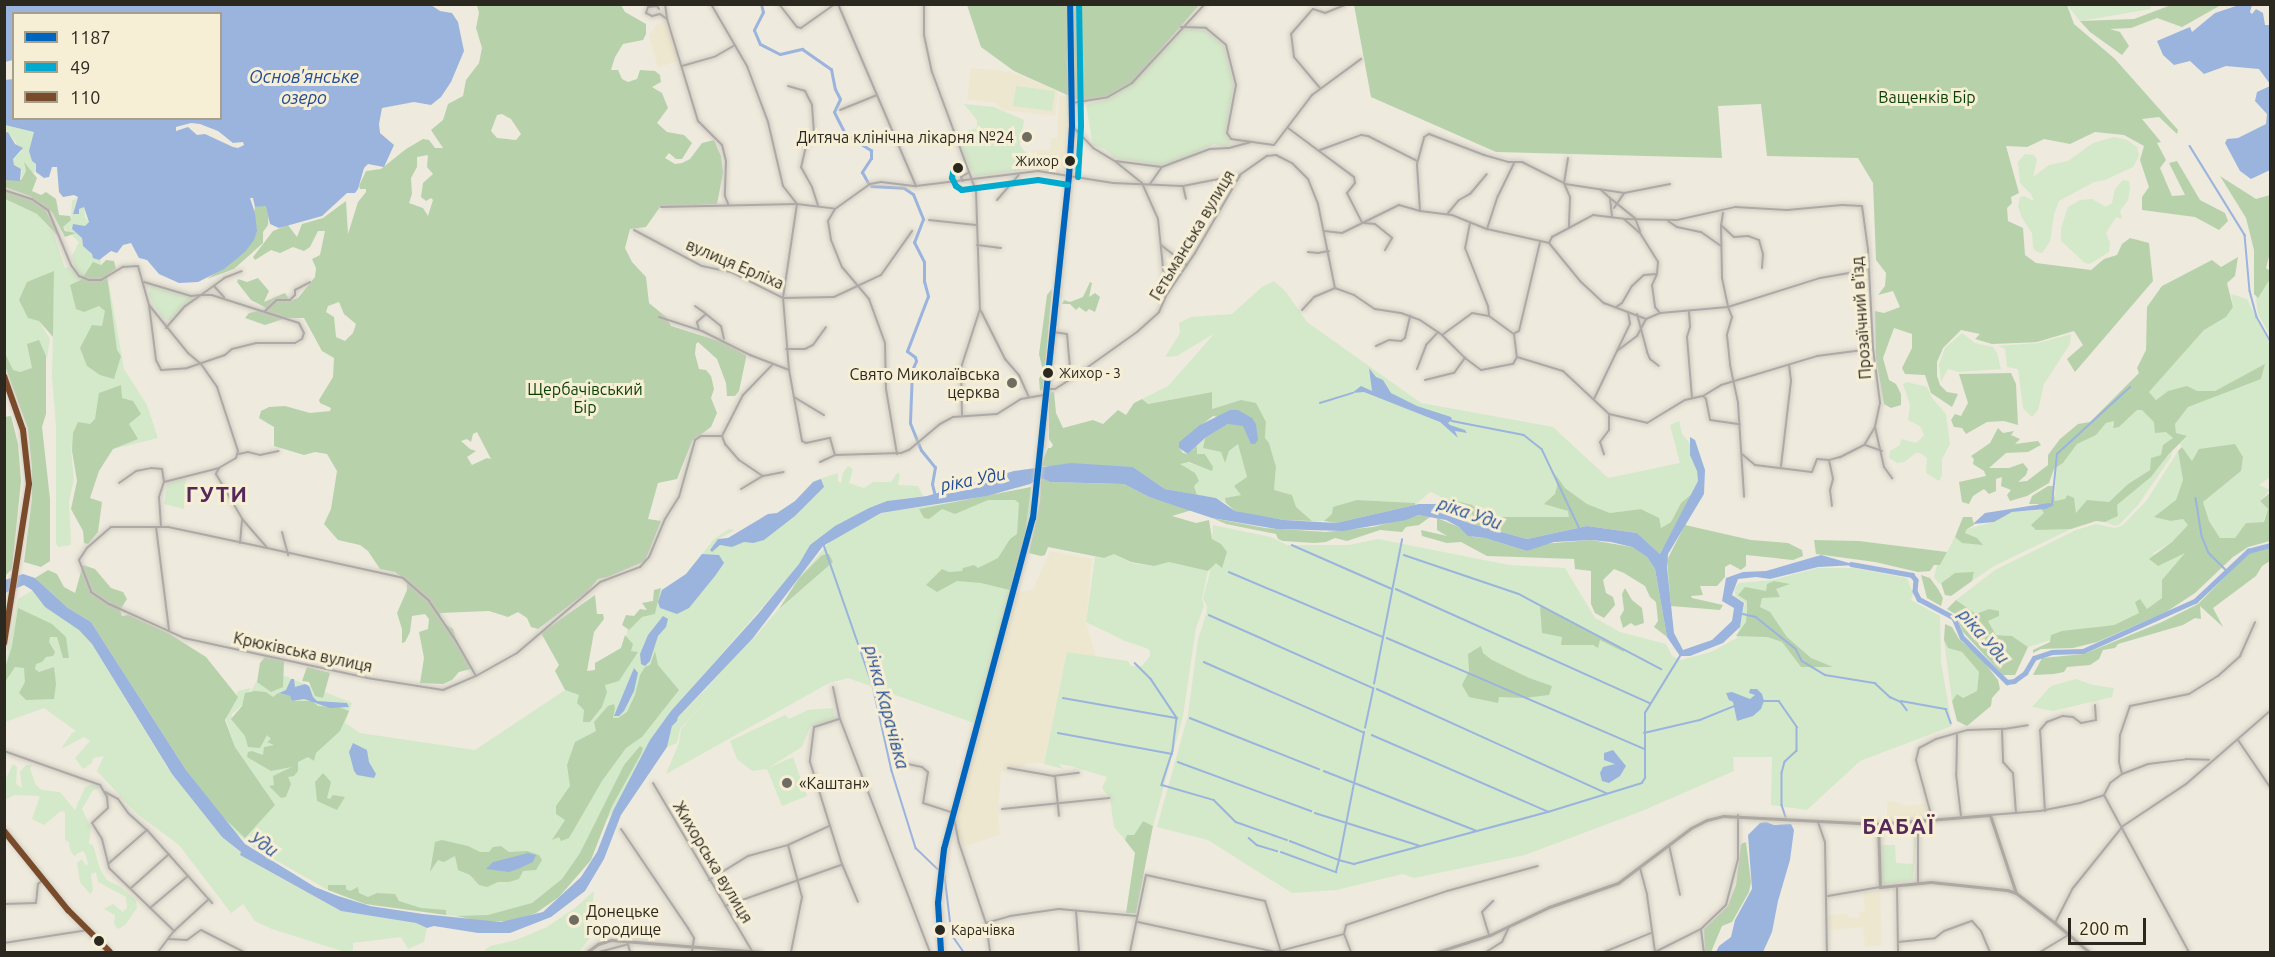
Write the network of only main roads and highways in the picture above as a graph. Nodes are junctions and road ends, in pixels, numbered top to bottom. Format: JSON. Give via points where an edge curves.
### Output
{"nodes":[{"id":1,"x":1070,"y":4,"type":"edge"},
{"id":2,"x":4,"y":375,"type":"edge"},
{"id":3,"x":4,"y":646,"type":"edge"},
{"id":4,"x":4,"y":830,"type":"edge"},
{"id":5,"x":110,"y":952,"type":"edge"},
{"id":6,"x":941,"y":952,"type":"edge"}],
"edges":[{"from":1,"to":6,"type":"highway","via":[[1069,176],[1034,499],[1028,541],[953,813],[939,880]]},
{"from":2,"to":3,"type":"main road","via":[[23,430],[29,468],[27,510]]},
{"from":4,"to":5,"type":"main road"}]}
